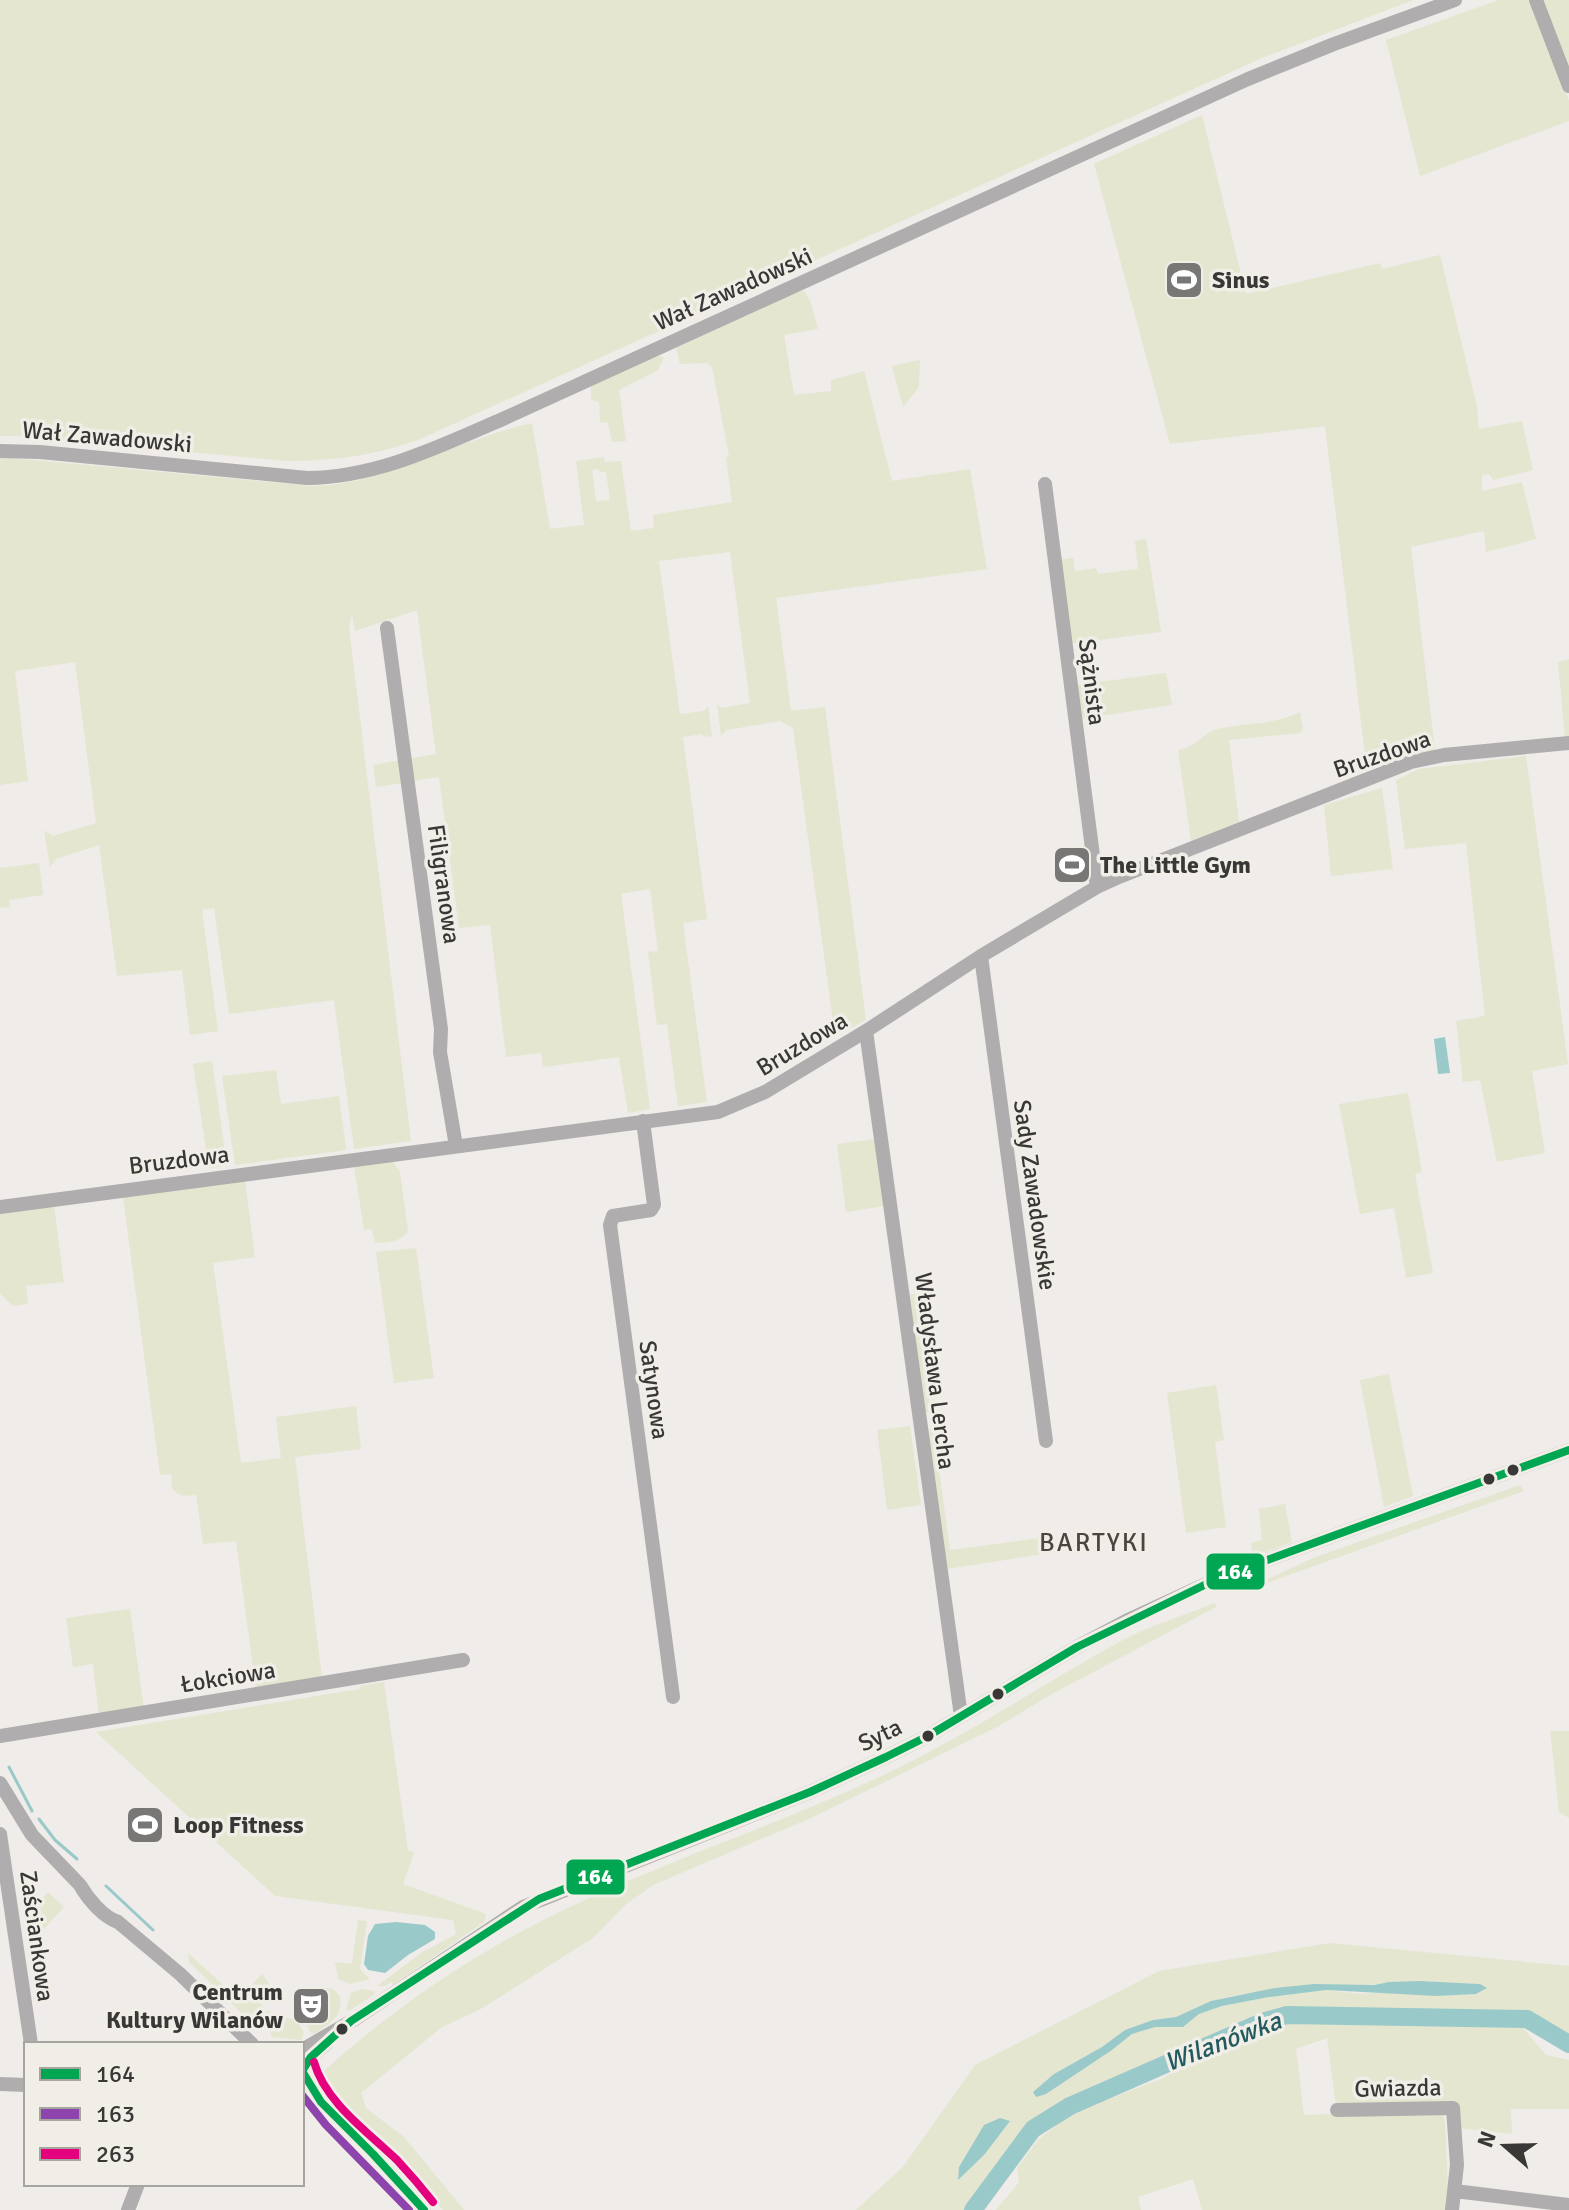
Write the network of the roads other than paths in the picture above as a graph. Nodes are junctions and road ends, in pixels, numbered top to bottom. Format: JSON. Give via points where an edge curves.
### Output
{"nodes":[{"id":1,"x":1455,"y":0,"type":"edge"},
{"id":2,"x":1536,"y":0,"type":"edge"},
{"id":3,"x":1569,"y":86,"type":"edge"},
{"id":4,"x":0,"y":451,"type":"edge"},
{"id":5,"x":1045,"y":484,"type":"dead end"},
{"id":6,"x":387,"y":628,"type":"dead end"},
{"id":7,"x":1568,"y":743,"type":"edge"},
{"id":8,"x":1569,"y":750,"type":"edge"},
{"id":9,"x":1097,"y":887,"type":"junction"},
{"id":10,"x":981,"y":956,"type":"junction"},
{"id":11,"x":866,"y":1031,"type":"junction"},
{"id":12,"x":643,"y":1121,"type":"junction"},
{"id":13,"x":456,"y":1146,"type":"junction"},
{"id":14,"x":0,"y":1207,"type":"edge"},
{"id":15,"x":1046,"y":1441,"type":"dead end"},
{"id":16,"x":1569,"y":1450,"type":"edge"},
{"id":17,"x":463,"y":1660,"type":"dead end"},
{"id":18,"x":673,"y":1697,"type":"dead end"},
{"id":19,"x":961,"y":1716,"type":"junction"},
{"id":20,"x":0,"y":1736,"type":"edge"},
{"id":21,"x":0,"y":1783,"type":"edge"},
{"id":22,"x":0,"y":1834,"type":"edge"},
{"id":23,"x":228,"y":2020,"type":"junction"},
{"id":24,"x":351,"y":2021,"type":"junction"},
{"id":25,"x":31,"y":2042,"type":"edge"},
{"id":26,"x":250,"y":2042,"type":"edge"},
{"id":27,"x":263,"y":2042,"type":"edge"},
{"id":28,"x":304,"y":2049,"type":"edge"},
{"id":29,"x":304,"y":2066,"type":"edge"},
{"id":30,"x":304,"y":2076,"type":"edge"},
{"id":31,"x":0,"y":2084,"type":"edge"},
{"id":32,"x":24,"y":2085,"type":"edge"},
{"id":33,"x":304,"y":2094,"type":"edge"},
{"id":34,"x":1337,"y":2110,"type":"dead end"},
{"id":35,"x":331,"y":2112,"type":"junction"},
{"id":36,"x":137,"y":2186,"type":"edge"},
{"id":37,"x":1455,"y":2191,"type":"junction"},
{"id":38,"x":1569,"y":2205,"type":"edge"},
{"id":39,"x":128,"y":2210,"type":"edge"},
{"id":40,"x":424,"y":2210,"type":"edge"},
{"id":41,"x":1452,"y":2210,"type":"edge"}],
"edges":[{"from":1,"to":4,"type":"street","name":"Wał Zawadowski","via":[[1224,89],[401,462],[351,475],[307,478]]},
{"from":2,"to":3,"type":"street"},
{"from":5,"to":9,"type":"street","name":"Sążnista"},
{"from":6,"to":13,"type":"street","name":"Filigranowa"},
{"from":7,"to":8,"type":"street"},
{"from":7,"to":9,"type":"street","name":"Bruzdowa","via":[[1411,762]]},
{"from":9,"to":10,"type":"street","name":"Bruzdowa"},
{"from":10,"to":11,"type":"street","name":"Bruzdowa"},
{"from":10,"to":15,"type":"street","name":"Sady Zawadowskie"},
{"from":11,"to":12,"type":"street","name":"Bruzdowa","via":[[731,1109]]},
{"from":11,"to":19,"type":"street","name":"Władysława Lercha"},
{"from":12,"to":13,"type":"street","name":"Bruzdowa"},
{"from":12,"to":18,"type":"street","name":"Satynowa","via":[[654,1205],[651,1210],[613,1216],[610,1225]]},
{"from":13,"to":14,"type":"street","name":"Bruzdowa"},
{"from":16,"to":19,"type":"street","name":"Syta","via":[[1223,1576],[1077,1647]]},
{"from":17,"to":20,"type":"street","name":"Łokciowa"},
{"from":19,"to":24,"type":"street","name":"Syta","via":[[810,1792],[539,1899]]},
{"from":21,"to":23,"type":"street","via":[[32,1835],[80,1885],[92,1888],[112,1907],[118,1922]]},
{"from":22,"to":25,"type":"street","name":"Zaściankowa"},
{"from":23,"to":26,"type":"street"},
{"from":23,"to":27,"type":"street"},
{"from":24,"to":28,"type":"street","name":"Syta"},
{"from":24,"to":29,"type":"street","name":"Syta"},
{"from":30,"to":35,"type":"street"},
{"from":31,"to":32,"type":"street"},
{"from":33,"to":35,"type":"street"},
{"from":34,"to":37,"type":"street","name":"Gwiazda","via":[[1453,2108]]},
{"from":35,"to":40,"type":"street"},
{"from":36,"to":39,"type":"street"},
{"from":37,"to":38,"type":"street"},
{"from":37,"to":41,"type":"street","name":"Gwiazda"}]}
